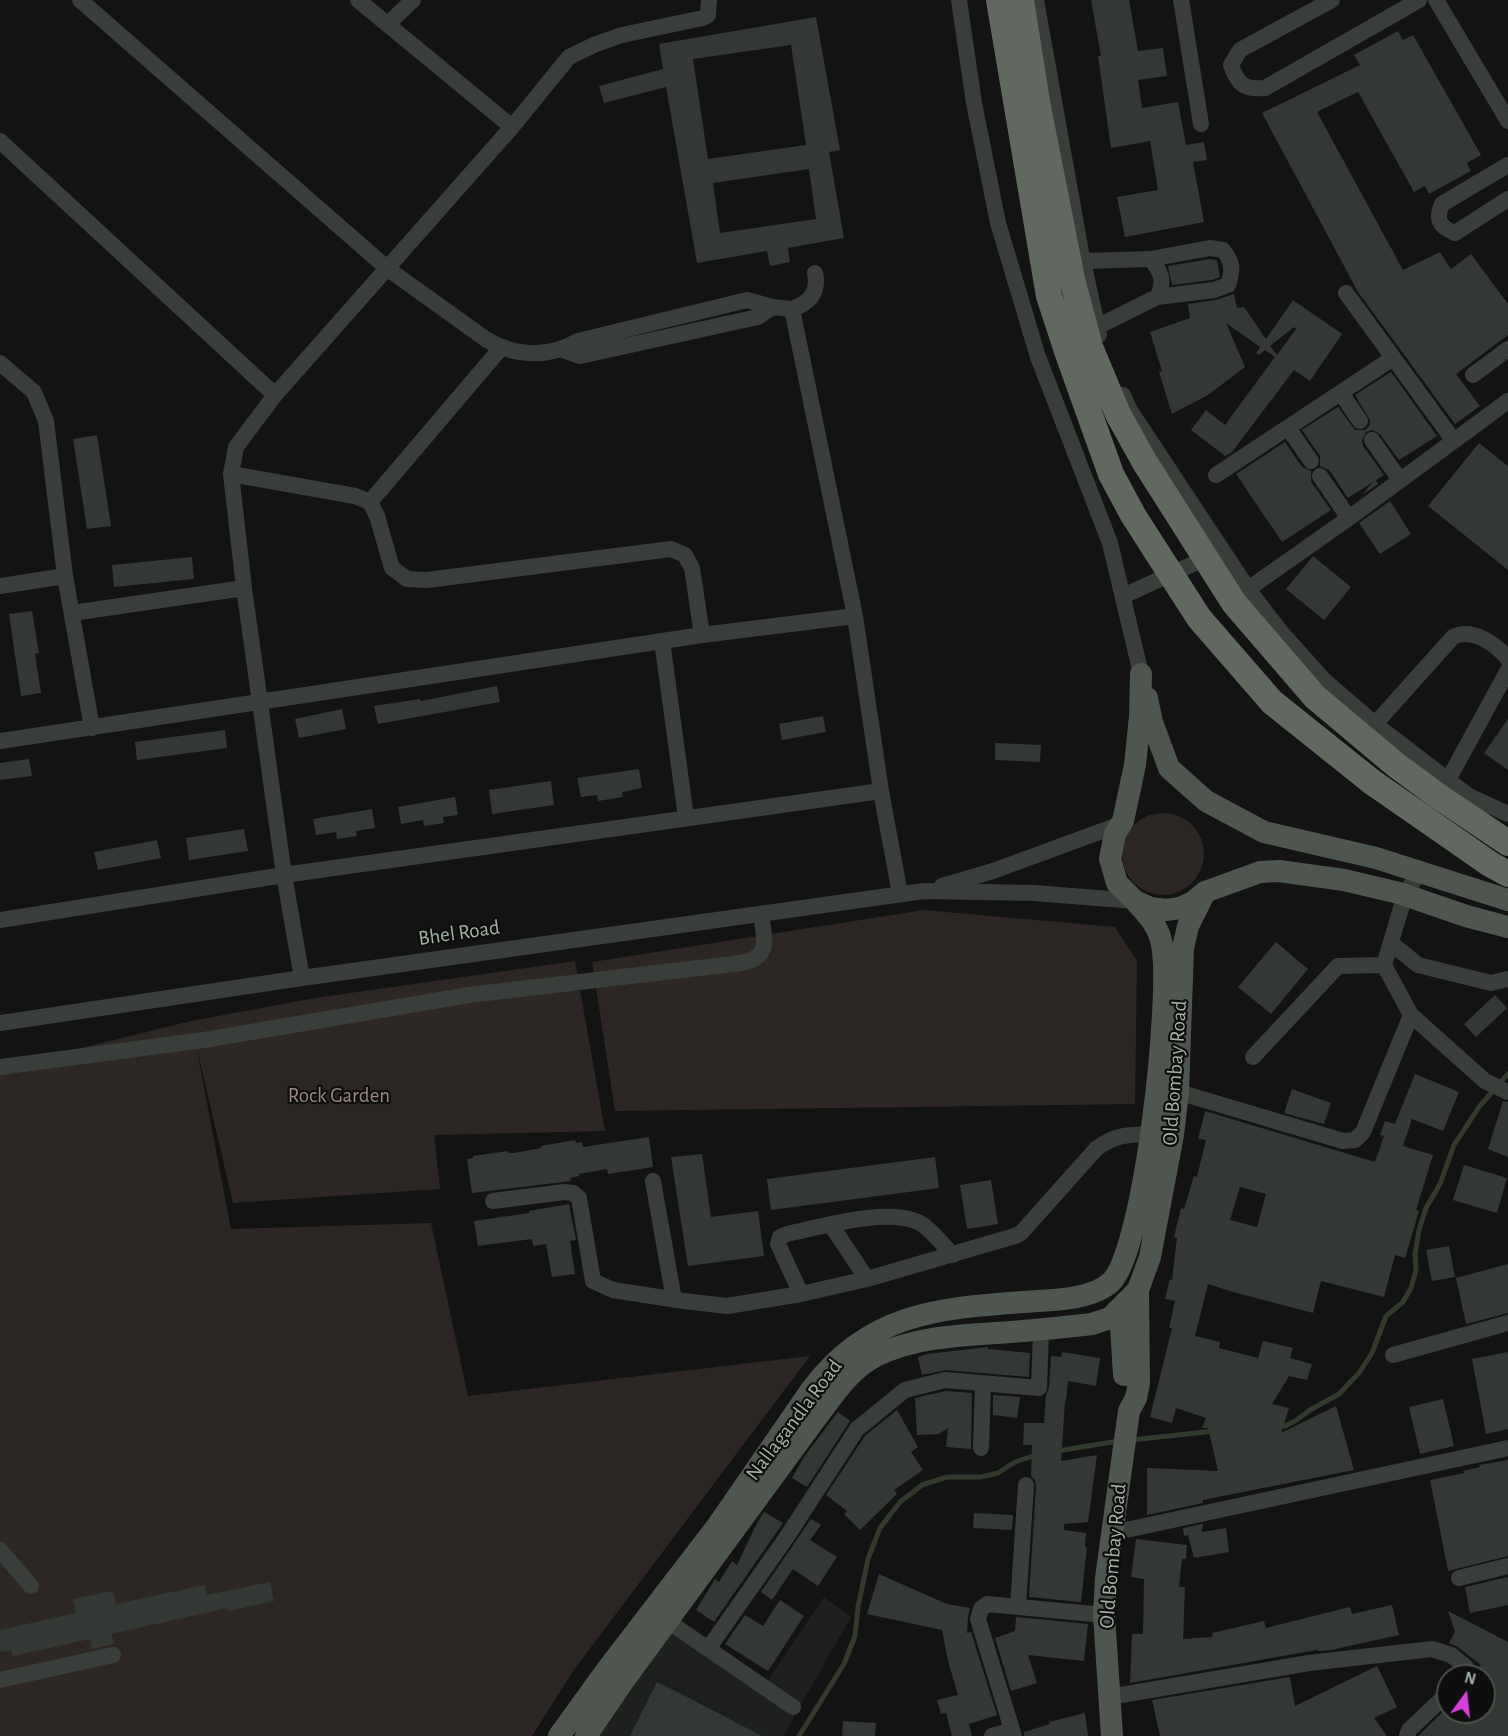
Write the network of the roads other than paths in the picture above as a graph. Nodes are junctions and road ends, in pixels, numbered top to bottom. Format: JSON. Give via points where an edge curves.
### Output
{"nodes":[{"id":1,"x":80,"y":0,"type":"edge"},
{"id":2,"x":358,"y":0,"type":"edge"},
{"id":3,"x":412,"y":0,"type":"edge"},
{"id":4,"x":709,"y":0,"type":"edge"},
{"id":5,"x":959,"y":0,"type":"edge"},
{"id":6,"x":999,"y":0,"type":"edge"},
{"id":7,"x":1021,"y":0,"type":"edge"},
{"id":8,"x":1036,"y":0,"type":"edge"},
{"id":9,"x":1181,"y":0,"type":"edge"},
{"id":10,"x":1332,"y":0,"type":"edge"},
{"id":11,"x":1419,"y":0,"type":"edge"},
{"id":12,"x":1436,"y":0,"type":"edge"},
{"id":13,"x":389,"y":24,"type":"junction"},
{"id":14,"x":1506,"y":111,"type":"edge"},
{"id":15,"x":1201,"y":124,"type":"dead end"},
{"id":16,"x":512,"y":127,"type":"junction"},
{"id":17,"x":0,"y":141,"type":"edge"},
{"id":18,"x":1508,"y":165,"type":"edge"},
{"id":19,"x":1508,"y":199,"type":"edge"},
{"id":20,"x":1150,"y":259,"type":"junction"},
{"id":21,"x":1084,"y":261,"type":"junction"},
{"id":22,"x":388,"y":268,"type":"junction"},
{"id":23,"x":815,"y":273,"type":"dead end"},
{"id":24,"x":1346,"y":293,"type":"dead end"},
{"id":25,"x":1157,"y":297,"type":"junction"},
{"id":26,"x":792,"y":309,"type":"junction"},
{"id":27,"x":1097,"y":327,"type":"junction"},
{"id":28,"x":501,"y":348,"type":"junction"},
{"id":29,"x":1508,"y":349,"type":"edge"},
{"id":30,"x":1394,"y":358,"type":"junction"},
{"id":31,"x":0,"y":363,"type":"edge"},
{"id":32,"x":1473,"y":375,"type":"dead end"},
{"id":33,"x":1341,"y":393,"type":"junction"},
{"id":34,"x":275,"y":395,"type":"junction"},
{"id":35,"x":1508,"y":401,"type":"edge"},
{"id":36,"x":1360,"y":421,"type":"dead end"},
{"id":37,"x":1288,"y":428,"type":"junction"},
{"id":38,"x":1372,"y":440,"type":"dead end"},
{"id":39,"x":1454,"y":441,"type":"junction"},
{"id":40,"x":231,"y":474,"type":"junction"},
{"id":41,"x":1216,"y":475,"type":"dead end"},
{"id":42,"x":1400,"y":480,"type":"junction"},
{"id":43,"x":370,"y":502,"type":"junction"},
{"id":44,"x":1349,"y":518,"type":"junction"},
{"id":45,"x":1223,"y":550,"type":"junction"},
{"id":46,"x":65,"y":576,"type":"junction"},
{"id":47,"x":0,"y":586,"type":"edge"},
{"id":48,"x":244,"y":588,"type":"junction"},
{"id":49,"x":1248,"y":589,"type":"junction"},
{"id":50,"x":1123,"y":596,"type":"junction"},
{"id":51,"x":854,"y":609,"type":"junction"},
{"id":52,"x":72,"y":613,"type":"junction"},
{"id":53,"x":702,"y":635,"type":"junction"},
{"id":54,"x":662,"y":641,"type":"junction"},
{"id":55,"x":1508,"y":659,"type":"edge"},
{"id":56,"x":1508,"y":670,"type":"edge"},
{"id":57,"x":1141,"y":674,"type":"junction"},
{"id":58,"x":260,"y":702,"type":"junction"},
{"id":59,"x":1375,"y":724,"type":"junction"},
{"id":60,"x":92,"y":728,"type":"junction"},
{"id":61,"x":0,"y":741,"type":"edge"},
{"id":62,"x":1448,"y":780,"type":"junction"},
{"id":63,"x":881,"y":791,"type":"junction"},
{"id":64,"x":1508,"y":814,"type":"edge"},
{"id":65,"x":686,"y":817,"type":"junction"},
{"id":66,"x":1121,"y":824,"type":"junction"},
{"id":67,"x":1508,"y":843,"type":"edge"},
{"id":68,"x":1419,"y":872,"type":"junction"},
{"id":69,"x":1508,"y":873,"type":"edge"},
{"id":70,"x":284,"y":875,"type":"junction"},
{"id":71,"x":924,"y":891,"type":"junction"},
{"id":72,"x":1205,"y":892,"type":"junction"},
{"id":73,"x":900,"y":894,"type":"junction"},
{"id":74,"x":1405,"y":895,"type":"junction"},
{"id":75,"x":1498,"y":897,"type":"edge"},
{"id":76,"x":1136,"y":902,"type":"junction"},
{"id":77,"x":761,"y":914,"type":"junction"},
{"id":78,"x":1508,"y":916,"type":"edge"},
{"id":79,"x":0,"y":920,"type":"edge"},
{"id":80,"x":1508,"y":927,"type":"edge"},
{"id":81,"x":1391,"y":943,"type":"junction"},
{"id":82,"x":1384,"y":965,"type":"junction"},
{"id":83,"x":302,"y":978,"type":"junction"},
{"id":84,"x":1508,"y":979,"type":"edge"},
{"id":85,"x":1411,"y":1015,"type":"junction"},
{"id":86,"x":0,"y":1023,"type":"edge"},
{"id":87,"x":1253,"y":1057,"type":"dead end"},
{"id":88,"x":0,"y":1067,"type":"edge"},
{"id":89,"x":1178,"y":1092,"type":"junction"},
{"id":90,"x":1508,"y":1092,"type":"edge"},
{"id":91,"x":1150,"y":1134,"type":"junction"},
{"id":92,"x":653,"y":1181,"type":"dead end"},
{"id":93,"x":493,"y":1200,"type":"dead end"},
{"id":94,"x":831,"y":1225,"type":"junction"},
{"id":95,"x":953,"y":1255,"type":"junction"},
{"id":96,"x":1125,"y":1257,"type":"joint"},
{"id":97,"x":867,"y":1279,"type":"junction"},
{"id":98,"x":1138,"y":1290,"type":"junction"},
{"id":99,"x":801,"y":1294,"type":"junction"},
{"id":100,"x":674,"y":1300,"type":"junction"},
{"id":101,"x":1120,"y":1309,"type":"junction"},
{"id":102,"x":1508,"y":1323,"type":"edge"},
{"id":103,"x":1041,"y":1329,"type":"junction"},
{"id":104,"x":1393,"y":1355,"type":"dead end"},
{"id":105,"x":835,"y":1376,"type":"junction"},
{"id":106,"x":983,"y":1384,"type":"junction"},
{"id":107,"x":1126,"y":1429,"type":"junction"},
{"id":108,"x":981,"y":1448,"type":"dead end"},
{"id":109,"x":1508,"y":1448,"type":"edge"},
{"id":110,"x":1026,"y":1485,"type":"dead end"},
{"id":111,"x":1112,"y":1533,"type":"junction"},
{"id":112,"x":0,"y":1550,"type":"edge"},
{"id":113,"x":1508,"y":1566,"type":"edge"},
{"id":114,"x":1459,"y":1578,"type":"dead end"},
{"id":115,"x":31,"y":1586,"type":"dead end"},
{"id":116,"x":1018,"y":1606,"type":"junction"},
{"id":117,"x":1104,"y":1615,"type":"junction"},
{"id":118,"x":669,"y":1622,"type":"junction"},
{"id":119,"x":708,"y":1649,"type":"junction"},
{"id":120,"x":113,"y":1655,"type":"dead end"},
{"id":121,"x":1462,"y":1664,"type":"edge"},
{"id":122,"x":0,"y":1680,"type":"edge"},
{"id":123,"x":1109,"y":1697,"type":"junction"},
{"id":124,"x":1436,"y":1704,"type":"edge"},
{"id":125,"x":793,"y":1707,"type":"dead end"},
{"id":126,"x":1013,"y":1733,"type":"edge"},
{"id":127,"x":559,"y":1736,"type":"edge"},
{"id":128,"x":586,"y":1736,"type":"edge"},
{"id":129,"x":992,"y":1736,"type":"edge"},
{"id":130,"x":1112,"y":1736,"type":"edge"},
{"id":131,"x":1407,"y":1736,"type":"edge"}],
"edges":[{"from":1,"to":22,"type":"street"},
{"from":2,"to":13,"type":"street"},
{"from":3,"to":13,"type":"street"},
{"from":4,"to":16,"type":"street","via":[[708,15],[703,18],[622,35],[569,57]]},
{"from":5,"to":50,"type":"street","via":[[998,223],[1038,357],[1110,543]]},
{"from":6,"to":69,"type":"highway","via":[[1050,296],[1111,474],[1133,515],[1199,618],[1272,702],[1372,782]]},
{"from":7,"to":67,"type":"highway","via":[[1075,291],[1090,347],[1118,414],[1144,461],[1234,603],[1315,697],[1396,765]]},
{"from":8,"to":21,"type":"street"},
{"from":9,"to":15,"type":"street"},
{"from":10,"to":11,"type":"street","via":[[1240,50],[1231,65],[1237,81],[1251,89],[1265,88]]},
{"from":12,"to":14,"type":"street"},
{"from":13,"to":16,"type":"street"},
{"from":16,"to":22,"type":"street"},
{"from":17,"to":34,"type":"street"},
{"from":18,"to":19,"type":"street","via":[[1442,204],[1439,220],[1444,229],[1455,233]]},
{"from":20,"to":21,"type":"street"},
{"from":20,"to":25,"type":"street","via":[[1162,278]]},
{"from":20,"to":25,"type":"street","via":[[1210,248],[1223,250],[1233,272],[1228,285],[1214,290]]},
{"from":21,"to":27,"type":"street"},
{"from":22,"to":28,"type":"street"},
{"from":22,"to":34,"type":"street"},
{"from":23,"to":26,"type":"street","via":[[817,284],[812,297]]},
{"from":24,"to":30,"type":"street"},
{"from":25,"to":27,"type":"street"},
{"from":26,"to":28,"type":"street","via":[[747,300],[578,341],[563,350],[530,354]]},
{"from":26,"to":51,"type":"street"},
{"from":27,"to":45,"type":"street","via":[[1129,409]]},
{"from":28,"to":43,"type":"street"},
{"from":29,"to":32,"type":"street"},
{"from":30,"to":33,"type":"street"},
{"from":30,"to":39,"type":"street"},
{"from":31,"to":46,"type":"street","via":[[34,392],[46,421]]},
{"from":33,"to":36,"type":"street"},
{"from":33,"to":37,"type":"street"},
{"from":34,"to":40,"type":"street","via":[[236,447]]},
{"from":35,"to":39,"type":"street"},
{"from":37,"to":41,"type":"street"},
{"from":37,"to":44,"type":"street"},
{"from":38,"to":42,"type":"street"},
{"from":39,"to":42,"type":"street"},
{"from":40,"to":43,"type":"street"},
{"from":40,"to":48,"type":"street"},
{"from":42,"to":44,"type":"street"},
{"from":43,"to":53,"type":"street","via":[[392,568],[407,579],[427,580],[671,549],[685,555],[692,568]]},
{"from":44,"to":49,"type":"street"},
{"from":45,"to":49,"type":"street"},
{"from":45,"to":50,"type":"street"},
{"from":46,"to":47,"type":"street"},
{"from":46,"to":52,"type":"street"},
{"from":48,"to":52,"type":"street"},
{"from":48,"to":58,"type":"street"},
{"from":49,"to":59,"type":"street","via":[[1324,680]]},
{"from":50,"to":57,"type":"street"},
{"from":51,"to":53,"type":"street"},
{"from":51,"to":63,"type":"street"},
{"from":52,"to":60,"type":"street"},
{"from":53,"to":54,"type":"street"},
{"from":54,"to":58,"type":"street"},
{"from":54,"to":65,"type":"street"},
{"from":55,"to":59,"type":"street","via":[[1479,636],[1460,633]]},
{"from":56,"to":62,"type":"street"},
{"from":57,"to":66,"type":"main road","name":"Old Bombay Road","via":[[1135,765]]},
{"from":57,"to":68,"type":"main road","via":[[1152,722],[1169,768],[1206,801],[1264,832]]},
{"from":58,"to":60,"type":"street"},
{"from":58,"to":70,"type":"street"},
{"from":59,"to":62,"type":"street"},
{"from":60,"to":61,"type":"street"},
{"from":62,"to":64,"type":"street","via":[[1469,796]]},
{"from":63,"to":65,"type":"street"},
{"from":63,"to":73,"type":"street"},
{"from":65,"to":70,"type":"street"},
{"from":66,"to":71,"type":"street","via":[[993,871]]},
{"from":66,"to":76,"type":"main road","name":"Old Bombay Road","via":[[1110,859],[1118,883]]},
{"from":68,"to":74,"type":"street"},
{"from":68,"to":75,"type":"main road"},
{"from":70,"to":79,"type":"street"},
{"from":70,"to":83,"type":"street"},
{"from":71,"to":73,"type":"street","name":"Bhel Road"},
{"from":71,"to":76,"type":"street","via":[[1025,893]]},
{"from":72,"to":74,"type":"main road","via":[[1260,872],[1278,871],[1344,880]]},
{"from":72,"to":76,"type":"main road","via":[[1180,908],[1151,908]]},
{"from":72,"to":89,"type":"main road","name":"Old Bombay Road","via":[[1188,926],[1183,948]]},
{"from":73,"to":77,"type":"street","name":"Bhel Road"},
{"from":74,"to":80,"type":"main road"},
{"from":74,"to":81,"type":"street"},
{"from":75,"to":78,"type":"main road"},
{"from":76,"to":91,"type":"main road","name":"Old Bombay Road","via":[[1155,923],[1165,968],[1157,1093]]},
{"from":77,"to":83,"type":"street","name":"Bhel Road"},
{"from":77,"to":88,"type":"street","via":[[765,944],[762,954],[741,963],[469,995],[204,1040]]},
{"from":81,"to":82,"type":"street"},
{"from":81,"to":84,"type":"street","via":[[1418,965],[1491,983]]},
{"from":82,"to":85,"type":"street"},
{"from":82,"to":87,"type":"street","via":[[1338,966]]},
{"from":83,"to":86,"type":"street","name":"Bhel Road"},
{"from":85,"to":89,"type":"street","via":[[1363,1132],[1355,1140],[1342,1141]]},
{"from":85,"to":90,"type":"street","via":[[1485,1081]]},
{"from":89,"to":98,"type":"main road","name":"Old Bombay Road","via":[[1150,1257]]},
{"from":91,"to":95,"type":"street","via":[[1122,1135],[1096,1149],[1022,1233]]},
{"from":91,"to":96,"type":"main road","name":"Old Bombay Road","via":[[1134,1231]]},
{"from":92,"to":100,"type":"street"},
{"from":93,"to":100,"type":"street","via":[[573,1193],[579,1198],[593,1281],[613,1290]]},
{"from":94,"to":95,"type":"street","via":[[885,1215],[903,1218],[922,1224]]},
{"from":94,"to":97,"type":"street"},
{"from":94,"to":99,"type":"street","via":[[780,1237],[779,1249]]},
{"from":95,"to":97,"type":"street"},
{"from":96,"to":105,"type":"main road","name":"Nallagandla Road","via":[[1111,1282],[1072,1299],[983,1305],[898,1322],[846,1350]]},
{"from":97,"to":99,"type":"street"},
{"from":98,"to":101,"type":"main road"},
{"from":98,"to":107,"type":"main road","name":"Old Bombay Road","via":[[1139,1383]]},
{"from":99,"to":100,"type":"street","via":[[728,1306]]},
{"from":101,"to":103,"type":"main road","name":"Nallagandla Road","via":[[1110,1318],[1092,1324]]},
{"from":101,"to":107,"type":"main road","name":"Old Bombay Road"},
{"from":102,"to":104,"type":"street"},
{"from":103,"to":105,"type":"main road","name":"Nallagandla Road","via":[[911,1344]]},
{"from":103,"to":106,"type":"street","via":[[1039,1388]]},
{"from":105,"to":118,"type":"main road","name":"Nallagandla Road","via":[[816,1418]]},
{"from":105,"to":127,"type":"main road","name":"Nallagandla Road"},
{"from":106,"to":108,"type":"street"},
{"from":106,"to":119,"type":"street","via":[[945,1380],[904,1390],[857,1429]]},
{"from":107,"to":111,"type":"main road","name":"Old Bombay Road"},
{"from":109,"to":111,"type":"street"},
{"from":110,"to":116,"type":"street"},
{"from":111,"to":117,"type":"main road","name":"Old Bombay Road"},
{"from":112,"to":115,"type":"street"},
{"from":113,"to":114,"type":"street"},
{"from":116,"to":117,"type":"street"},
{"from":116,"to":126,"type":"street","via":[[987,1604],[978,1619]]},
{"from":117,"to":123,"type":"main road","name":"Old Bombay Road"},
{"from":118,"to":119,"type":"street"},
{"from":118,"to":128,"type":"main road","name":"Nallagandla Road"},
{"from":119,"to":125,"type":"street"},
{"from":120,"to":122,"type":"street"},
{"from":121,"to":123,"type":"street","via":[[1450,1654],[1432,1649],[1309,1663]]},
{"from":123,"to":130,"type":"main road","name":"Old Bombay Road"},
{"from":124,"to":131,"type":"street"},
{"from":126,"to":129,"type":"street"}]}
